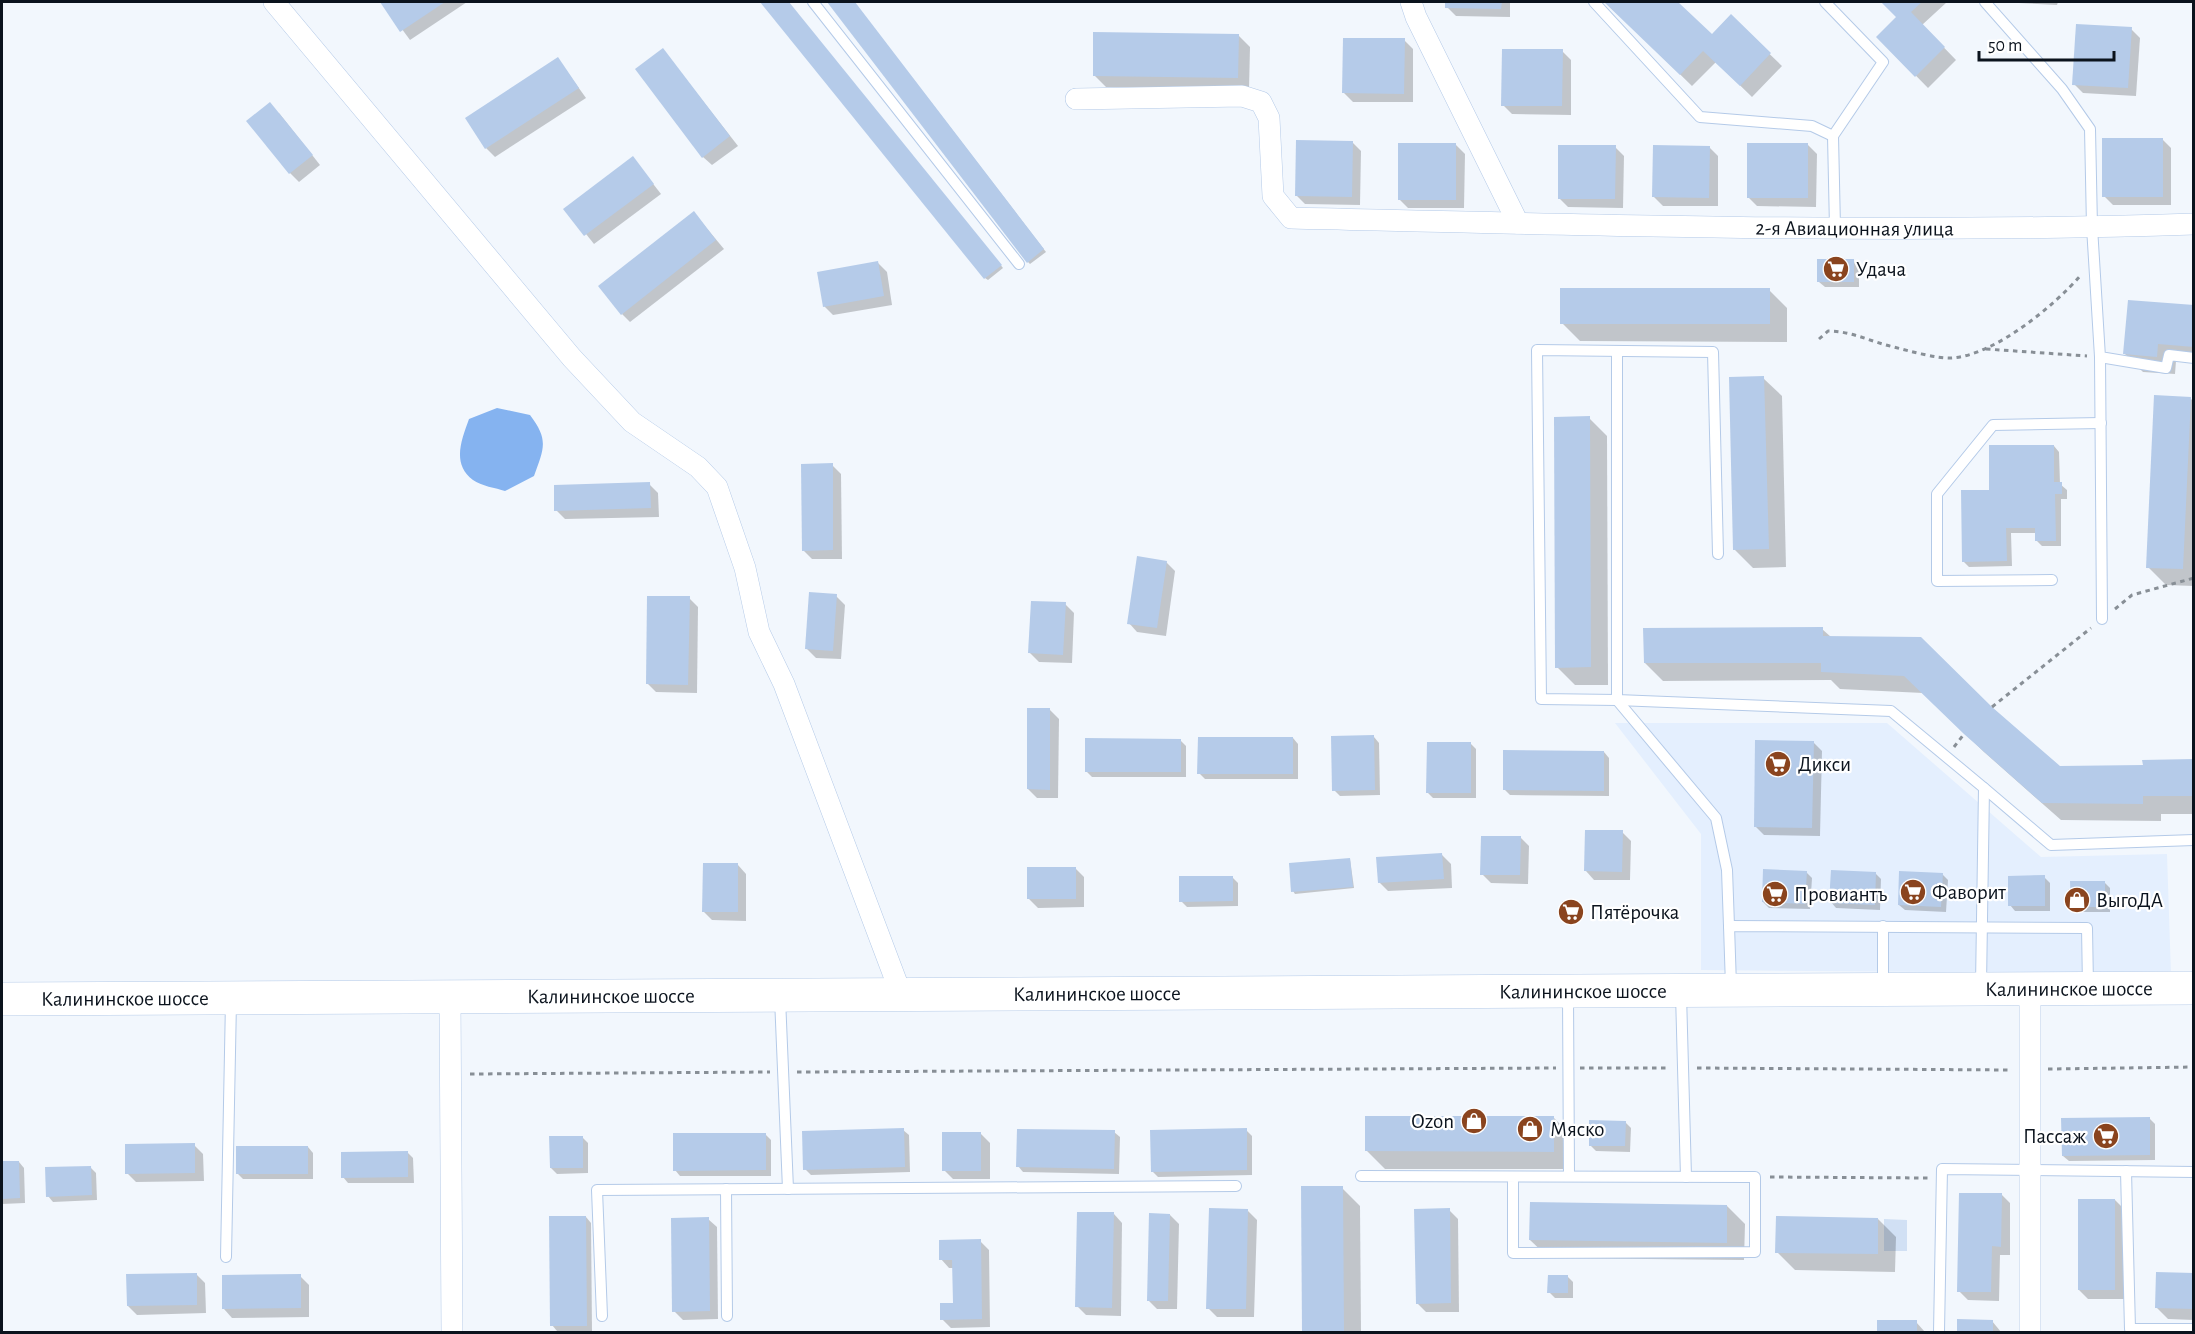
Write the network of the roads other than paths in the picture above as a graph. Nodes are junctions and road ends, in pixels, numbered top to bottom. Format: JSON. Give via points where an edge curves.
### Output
{"nodes":[{"id":1,"x":274,"y":2,"type":"edge"},
{"id":2,"x":813,"y":2,"type":"edge"},
{"id":3,"x":1412,"y":2,"type":"edge"},
{"id":4,"x":1594,"y":2,"type":"edge"},
{"id":5,"x":1825,"y":2,"type":"edge"},
{"id":6,"x":1985,"y":2,"type":"edge"},
{"id":7,"x":1076,"y":99,"type":"dead end"},
{"id":8,"x":1833,"y":136,"type":"junction"},
{"id":9,"x":1518,"y":223,"type":"junction"},
{"id":10,"x":2193,"y":224,"type":"edge"},
{"id":11,"x":2092,"y":227,"type":"junction"},
{"id":12,"x":1836,"y":228,"type":"junction"},
{"id":13,"x":1019,"y":264,"type":"dead end"},
{"id":14,"x":1617,"y":352,"type":"junction"},
{"id":15,"x":2100,"y":357,"type":"junction"},
{"id":16,"x":2193,"y":358,"type":"edge"},
{"id":17,"x":2101,"y":423,"type":"junction"},
{"id":18,"x":1718,"y":554,"type":"dead end"},
{"id":19,"x":2052,"y":580,"type":"dead end"},
{"id":20,"x":2102,"y":619,"type":"road end"},
{"id":21,"x":1617,"y":700,"type":"junction"},
{"id":22,"x":1984,"y":788,"type":"junction"},
{"id":23,"x":2193,"y":840,"type":"edge"},
{"id":24,"x":1730,"y":926,"type":"junction"},
{"id":25,"x":1883,"y":926,"type":"junction"},
{"id":26,"x":1982,"y":927,"type":"junction"},
{"id":27,"x":1981,"y":988,"type":"junction"},
{"id":28,"x":2030,"y":988,"type":"junction"},
{"id":29,"x":2088,"y":988,"type":"junction"},
{"id":30,"x":2193,"y":988,"type":"edge"},
{"id":31,"x":1884,"y":989,"type":"junction"},
{"id":32,"x":1568,"y":990,"type":"junction"},
{"id":33,"x":1681,"y":990,"type":"junction"},
{"id":34,"x":1731,"y":990,"type":"junction"},
{"id":35,"x":780,"y":994,"type":"junction"},
{"id":36,"x":901,"y":994,"type":"junction"},
{"id":37,"x":450,"y":996,"type":"junction"},
{"id":38,"x":231,"y":997,"type":"junction"},
{"id":39,"x":2,"y":999,"type":"edge"},
{"id":40,"x":2030,"y":1170,"type":"junction"},
{"id":41,"x":2126,"y":1171,"type":"junction"},
{"id":42,"x":2193,"y":1172,"type":"edge"},
{"id":43,"x":1361,"y":1176,"type":"dead end"},
{"id":44,"x":1569,"y":1176,"type":"junction"},
{"id":45,"x":1513,"y":1177,"type":"junction"},
{"id":46,"x":1686,"y":1177,"type":"junction"},
{"id":47,"x":1236,"y":1186,"type":"dead end"},
{"id":48,"x":726,"y":1189,"type":"junction"},
{"id":49,"x":788,"y":1189,"type":"junction"},
{"id":50,"x":226,"y":1257,"type":"dead end"},
{"id":51,"x":602,"y":1316,"type":"dead end"},
{"id":52,"x":727,"y":1316,"type":"dead end"},
{"id":53,"x":2193,"y":1329,"type":"edge"},
{"id":54,"x":2131,"y":1331,"type":"edge"},
{"id":55,"x":452,"y":1332,"type":"edge"},
{"id":56,"x":1939,"y":1332,"type":"edge"},
{"id":57,"x":2030,"y":1332,"type":"edge"}],
"edges":[{"from":1,"to":36,"type":"street","via":[[572,358],[632,422],[698,467],[717,487],[745,568],[759,632],[784,684]]},
{"from":2,"to":13,"type":"lane"},
{"from":3,"to":9,"type":"street"},
{"from":4,"to":8,"type":"lane","via":[[1700,117],[1812,126]]},
{"from":5,"to":8,"type":"lane","via":[[1883,62]]},
{"from":6,"to":11,"type":"lane","via":[[2062,89],[2090,129]]},
{"from":7,"to":9,"type":"street","name":"2-я Авиационная улица","via":[[1242,96],[1261,102],[1269,118],[1273,196],[1291,218]]},
{"from":8,"to":12,"type":"lane"},
{"from":9,"to":12,"type":"street","name":"2-я Авиационная улица"},
{"from":10,"to":11,"type":"street","name":"2-я Авиационная улица"},
{"from":11,"to":12,"type":"street","name":"2-я Авиационная улица"},
{"from":11,"to":15,"type":"lane"},
{"from":14,"to":18,"type":"lane","via":[[1713,352]]},
{"from":14,"to":21,"type":"lane"},
{"from":14,"to":21,"type":"lane","via":[[1537,350],[1541,699]]},
{"from":15,"to":16,"type":"lane","via":[[2166,368],[2169,355]]},
{"from":15,"to":17,"type":"lane"},
{"from":17,"to":19,"type":"lane","via":[[1992,425],[1937,495],[1937,581]]},
{"from":17,"to":20,"type":"lane"},
{"from":21,"to":22,"type":"lane","via":[[1891,711]]},
{"from":21,"to":24,"type":"lane","via":[[1716,818],[1727,870]]},
{"from":22,"to":23,"type":"lane","via":[[2051,845]]},
{"from":22,"to":26,"type":"lane"},
{"from":24,"to":25,"type":"lane"},
{"from":24,"to":34,"type":"lane"},
{"from":25,"to":26,"type":"lane"},
{"from":25,"to":31,"type":"lane"},
{"from":26,"to":27,"type":"lane"},
{"from":26,"to":29,"type":"lane","via":[[2087,928]]},
{"from":27,"to":28,"type":"main road","name":"Калининское шоссе"},
{"from":27,"to":31,"type":"main road","name":"Калининское шоссе"},
{"from":28,"to":29,"type":"main road","name":"Калининское шоссе"},
{"from":28,"to":40,"type":"street"},
{"from":29,"to":30,"type":"main road","name":"Калининское шоссе"},
{"from":31,"to":34,"type":"main road","name":"Калининское шоссе"},
{"from":32,"to":33,"type":"main road","name":"Калининское шоссе"},
{"from":32,"to":36,"type":"main road","name":"Калининское шоссе"},
{"from":32,"to":44,"type":"lane"},
{"from":33,"to":34,"type":"main road","name":"Калининское шоссе"},
{"from":33,"to":46,"type":"lane"},
{"from":35,"to":36,"type":"main road","name":"Калининское шоссе"},
{"from":35,"to":37,"type":"main road","name":"Калининское шоссе"},
{"from":35,"to":49,"type":"lane"},
{"from":37,"to":38,"type":"main road","name":"Калининское шоссе"},
{"from":37,"to":55,"type":"street"},
{"from":38,"to":39,"type":"main road","name":"Калининское шоссе"},
{"from":38,"to":50,"type":"lane"},
{"from":40,"to":41,"type":"lane"},
{"from":40,"to":56,"type":"lane","via":[[1942,1169]]},
{"from":40,"to":57,"type":"street"},
{"from":41,"to":42,"type":"lane"},
{"from":41,"to":54,"type":"lane"},
{"from":43,"to":45,"type":"lane"},
{"from":44,"to":45,"type":"lane"},
{"from":44,"to":46,"type":"lane"},
{"from":45,"to":46,"type":"lane","via":[[1513,1253],[1755,1252],[1755,1177]]},
{"from":47,"to":49,"type":"lane"},
{"from":48,"to":49,"type":"lane"},
{"from":48,"to":51,"type":"lane","via":[[597,1191]]},
{"from":48,"to":52,"type":"lane"},
{"from":53,"to":54,"type":"lane"}]}
